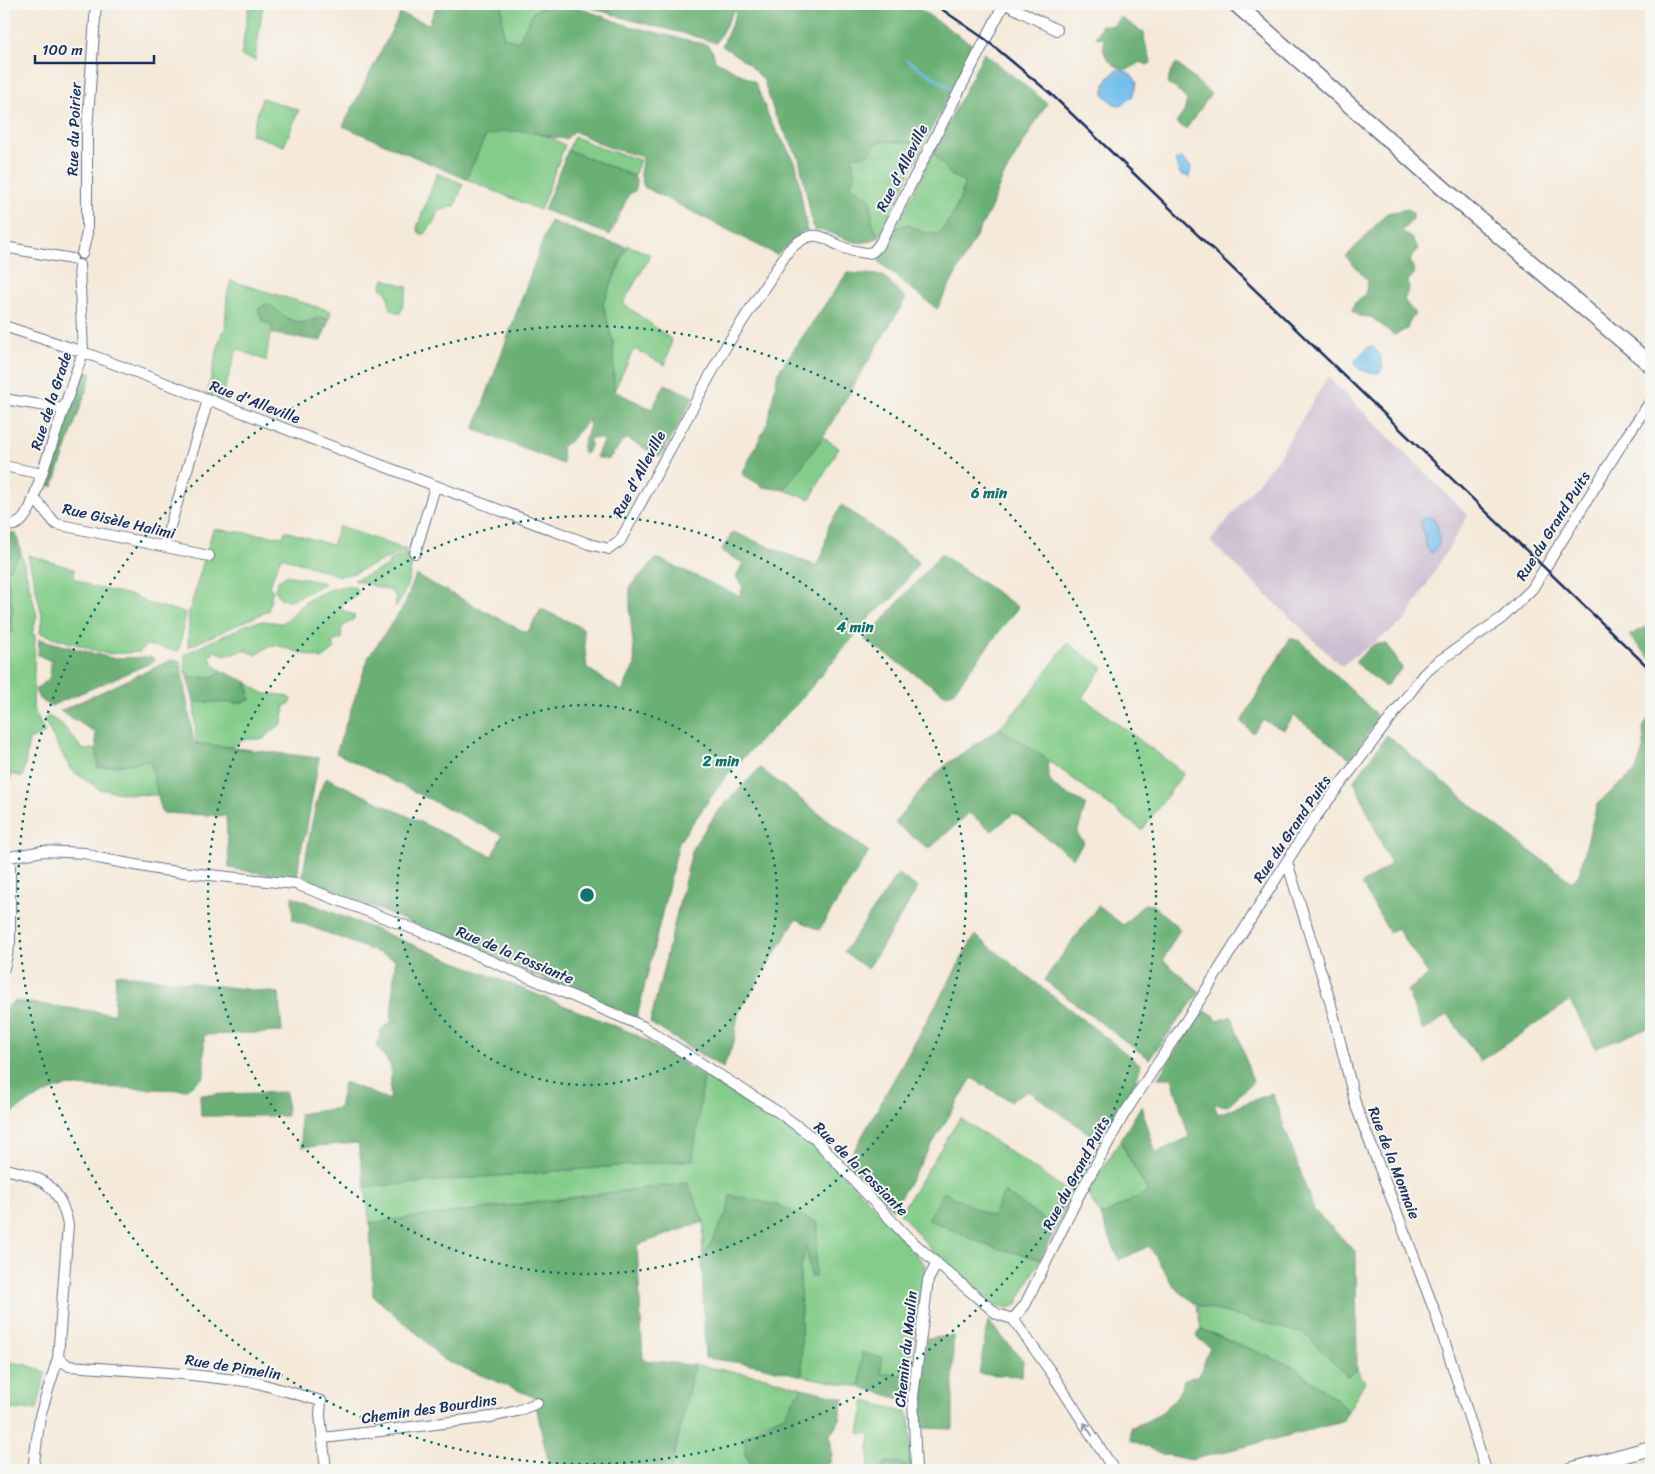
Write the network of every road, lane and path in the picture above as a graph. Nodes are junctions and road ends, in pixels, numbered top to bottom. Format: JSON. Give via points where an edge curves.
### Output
{"nodes":[{"id":1,"x":96,"y":4,"type":"edge"},
{"id":2,"x":1005,"y":4,"type":"edge"},
{"id":3,"x":1236,"y":4,"type":"edge"},
{"id":4,"x":1056,"y":30,"type":"dead end"},
{"id":5,"x":4,"y":247,"type":"edge"},
{"id":6,"x":75,"y":262,"type":"junction"},
{"id":7,"x":4,"y":326,"type":"edge"},
{"id":8,"x":84,"y":352,"type":"junction"},
{"id":9,"x":1651,"y":365,"type":"edge"},
{"id":10,"x":4,"y":399,"type":"edge"},
{"id":11,"x":208,"y":400,"type":"junction"},
{"id":12,"x":1651,"y":400,"type":"edge"},
{"id":13,"x":64,"y":409,"type":"junction"},
{"id":14,"x":4,"y":466,"type":"edge"},
{"id":15,"x":42,"y":474,"type":"junction"},
{"id":16,"x":435,"y":486,"type":"junction"},
{"id":17,"x":34,"y":498,"type":"junction"},
{"id":18,"x":4,"y":525,"type":"edge"},
{"id":19,"x":164,"y":546,"type":"junction"},
{"id":20,"x":415,"y":553,"type":"dead end"},
{"id":21,"x":209,"y":556,"type":"dead end"},
{"id":22,"x":7,"y":858,"type":"edge"},
{"id":23,"x":1287,"y":862,"type":"junction"},
{"id":24,"x":4,"y":968,"type":"edge"},
{"id":25,"x":4,"y":1169,"type":"edge"},
{"id":26,"x":937,"y":1263,"type":"junction"},
{"id":27,"x":1013,"y":1319,"type":"junction"},
{"id":28,"x":57,"y":1363,"type":"junction"},
{"id":29,"x":537,"y":1403,"type":"dead end"},
{"id":30,"x":324,"y":1438,"type":"junction"},
{"id":31,"x":1651,"y":1448,"type":"edge"},
{"id":32,"x":33,"y":1470,"type":"edge"},
{"id":33,"x":326,"y":1470,"type":"edge"},
{"id":34,"x":916,"y":1470,"type":"edge"},
{"id":35,"x":1114,"y":1470,"type":"edge"},
{"id":36,"x":1486,"y":1470,"type":"edge"},
{"id":37,"x":1570,"y":1470,"type":"edge"}],
"edges":[{"from":1,"to":6,"type":"street","name":"Rue du Poirier","via":[[87,131],[87,233],[82,254],[84,261]]},
{"from":2,"to":4,"type":"street"},
{"from":2,"to":16,"type":"street","name":"Rue d'Alleville","via":[[882,240],[873,252],[867,253],[850,252],[822,236],[810,236],[799,240],[788,251],[725,348],[614,546],[609,549],[590,544]]},
{"from":3,"to":9,"type":"main road","via":[[1450,194]]},
{"from":5,"to":6,"type":"street"},
{"from":6,"to":8,"type":"street","name":"Rue de la Grade"},
{"from":7,"to":8,"type":"street","name":"Rue d'Alleville"},
{"from":8,"to":11,"type":"street","name":"Rue d'Alleville"},
{"from":8,"to":13,"type":"street","name":"Rue de la Grade"},
{"from":10,"to":13,"type":"street"},
{"from":11,"to":16,"type":"street","name":"Rue d'Alleville"},
{"from":11,"to":19,"type":"street"},
{"from":12,"to":23,"type":"street","name":"Rue du Grand Puits","via":[[1532,589],[1502,618],[1436,662],[1424,674],[1311,823]]},
{"from":13,"to":15,"type":"street","name":"Rue de la Grade"},
{"from":14,"to":15,"type":"street"},
{"from":15,"to":17,"type":"street","name":"Rue de la Grade"},
{"from":16,"to":20,"type":"street"},
{"from":17,"to":18,"type":"street","name":"Rue de la Grade","via":[[24,518],[17,524]]},
{"from":17,"to":19,"type":"street","name":"Rue Gisèle Halimi","via":[[56,524]]},
{"from":19,"to":21,"type":"street","name":"Rue Gisèle Halimi"},
{"from":22,"to":24,"type":"street","via":[[10,942]]},
{"from":22,"to":26,"type":"street","name":"Rue de la Fossiante","via":[[43,851],[85,853],[162,870],[296,884],[440,939],[642,1026],[781,1114],[816,1140],[906,1236]]},
{"from":23,"to":27,"type":"street","name":"Rue du Grand Puits","via":[[1206,992],[1119,1122],[1025,1305]]},
{"from":23,"to":36,"type":"street","name":"Rue de la Monnaie","via":[[1330,1001],[1356,1106],[1435,1312]]},
{"from":25,"to":28,"type":"street","via":[[22,1172],[49,1185],[64,1208],[68,1225]]},
{"from":26,"to":27,"type":"street","via":[[998,1314]]},
{"from":26,"to":34,"type":"street","name":"Chemin du Moulin","via":[[928,1280],[913,1397]]},
{"from":35,"to":27,"type":"street","one_way":true,"via":[[1054,1375]]},
{"from":28,"to":30,"type":"street","name":"Rue de Pimelin","via":[[254,1382],[291,1391],[321,1401]]},
{"from":28,"to":32,"type":"street","via":[[40,1416]]},
{"from":29,"to":30,"type":"street","name":"Chemin des Bourdins","via":[[491,1416]]},
{"from":30,"to":33,"type":"street","name":"Rue de Pimelin"},
{"from":31,"to":37,"type":"main road"}]}
